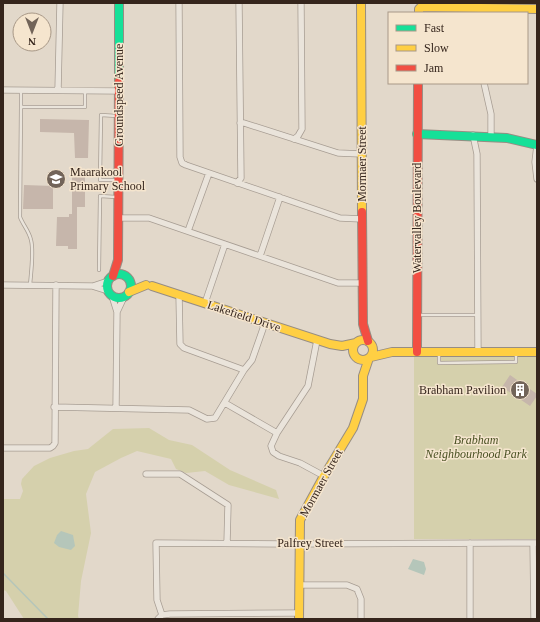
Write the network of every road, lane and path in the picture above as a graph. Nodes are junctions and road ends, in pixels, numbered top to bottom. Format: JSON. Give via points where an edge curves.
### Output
{"nodes":[{"id":1,"x":60,"y":3,"type":"edge"},
{"id":2,"x":119,"y":3,"type":"edge"},
{"id":3,"x":179,"y":3,"type":"edge"},
{"id":4,"x":239,"y":3,"type":"edge"},
{"id":5,"x":301,"y":3,"type":"edge"},
{"id":6,"x":361,"y":3,"type":"edge"},
{"id":7,"x":537,"y":9,"type":"edge"},
{"id":8,"x":483,"y":11,"type":"edge"},
{"id":9,"x":419,"y":12,"type":"edge"},
{"id":10,"x":418,"y":84,"type":"edge"},
{"id":11,"x":484,"y":84,"type":"edge"},
{"id":12,"x":3,"y":90,"type":"edge"},
{"id":13,"x":21,"y":90,"type":"junction"},
{"id":14,"x":58,"y":90,"type":"junction"},
{"id":15,"x":85,"y":91,"type":"junction"},
{"id":16,"x":119,"y":91,"type":"junction"},
{"id":17,"x":21,"y":107,"type":"junction"},
{"id":18,"x":118,"y":116,"type":"junction"},
{"id":19,"x":240,"y":123,"type":"junction"},
{"id":20,"x":417,"y":134,"type":"junction"},
{"id":21,"x":472,"y":135,"type":"junction"},
{"id":22,"x":491,"y":137,"type":"junction"},
{"id":23,"x":294,"y":139,"type":"junction"},
{"id":24,"x":537,"y":145,"type":"edge"},
{"id":25,"x":362,"y":154,"type":"junction"},
{"id":26,"x":209,"y":173,"type":"junction"},
{"id":27,"x":537,"y":179,"type":"edge"},
{"id":28,"x":118,"y":180,"type":"junction"},
{"id":29,"x":237,"y":183,"type":"junction"},
{"id":30,"x":118,"y":197,"type":"junction"},
{"id":31,"x":280,"y":197,"type":"junction"},
{"id":32,"x":118,"y":218,"type":"junction"},
{"id":33,"x":362,"y":219,"type":"junction"},
{"id":34,"x":188,"y":231,"type":"junction"},
{"id":35,"x":225,"y":244,"type":"junction"},
{"id":36,"x":260,"y":256,"type":"junction"},
{"id":37,"x":118,"y":260,"type":"junction"},
{"id":38,"x":99,"y":270,"type":"dead end"},
{"id":39,"x":111,"y":278,"type":"junction"},
{"id":40,"x":128,"y":278,"type":"junction"},
{"id":41,"x":362,"y":283,"type":"junction"},
{"id":42,"x":3,"y":285,"type":"edge"},
{"id":43,"x":30,"y":285,"type":"junction"},
{"id":44,"x":56,"y":285,"type":"junction"},
{"id":45,"x":149,"y":285,"type":"junction"},
{"id":46,"x":92,"y":286,"type":"junction"},
{"id":47,"x":110,"y":293,"type":"junction"},
{"id":48,"x":126,"y":295,"type":"junction"},
{"id":49,"x":179,"y":295,"type":"junction"},
{"id":50,"x":205,"y":303,"type":"junction"},
{"id":51,"x":117,"y":312,"type":"junction"},
{"id":52,"x":416,"y":315,"type":"junction"},
{"id":53,"x":477,"y":315,"type":"junction"},
{"id":54,"x":265,"y":323,"type":"junction"},
{"id":55,"x":363,"y":324,"type":"junction"},
{"id":56,"x":317,"y":340,"type":"junction"},
{"id":57,"x":357,"y":342,"type":"junction"},
{"id":58,"x":370,"y":344,"type":"junction"},
{"id":59,"x":342,"y":346,"type":"junction"},
{"id":60,"x":392,"y":352,"type":"junction"},
{"id":61,"x":417,"y":352,"type":"junction"},
{"id":62,"x":439,"y":352,"type":"junction"},
{"id":63,"x":478,"y":352,"type":"junction"},
{"id":64,"x":516,"y":352,"type":"junction"},
{"id":65,"x":537,"y":352,"type":"edge"},
{"id":66,"x":356,"y":356,"type":"junction"},
{"id":67,"x":370,"y":358,"type":"junction"},
{"id":68,"x":244,"y":370,"type":"junction"},
{"id":69,"x":363,"y":376,"type":"junction"},
{"id":70,"x":225,"y":403,"type":"junction"},
{"id":71,"x":54,"y":407,"type":"junction"},
{"id":72,"x":116,"y":408,"type":"junction"},
{"id":73,"x":277,"y":433,"type":"junction"},
{"id":74,"x":3,"y":448,"type":"edge"},
{"id":75,"x":146,"y":474,"type":"dead end"},
{"id":76,"x":324,"y":476,"type":"junction"},
{"id":77,"x":227,"y":543,"type":"junction"},
{"id":78,"x":299,"y":543,"type":"junction"},
{"id":79,"x":470,"y":543,"type":"junction"},
{"id":80,"x":535,"y":543,"type":"edge"},
{"id":81,"x":299,"y":584,"type":"junction"},
{"id":82,"x":535,"y":615,"type":"edge"},
{"id":83,"x":299,"y":616,"type":"edge"},
{"id":84,"x":160,"y":617,"type":"edge"},
{"id":85,"x":361,"y":619,"type":"edge"},
{"id":86,"x":470,"y":619,"type":"edge"}],
"edges":[{"from":1,"to":14,"type":"street"},
{"from":2,"to":16,"type":"street","name":"Groundspeed Avenue"},
{"from":3,"to":26,"type":"street","via":[[180,157],[186,166]]},
{"from":4,"to":19,"type":"street"},
{"from":5,"to":23,"type":"street","via":[[302,129]]},
{"from":6,"to":25,"type":"street","name":"Mormaer Street"},
{"from":7,"to":8,"type":"street"},
{"from":8,"to":9,"type":"street","via":[[421,7]]},
{"from":10,"to":20,"type":"street","name":"Watervalley Boulevard"},
{"from":11,"to":22,"type":"street","via":[[491,114]]},
{"from":12,"to":13,"type":"street"},
{"from":13,"to":14,"type":"street"},
{"from":13,"to":17,"type":"lane"},
{"from":14,"to":15,"type":"street"},
{"from":15,"to":16,"type":"street"},
{"from":15,"to":17,"type":"lane","via":[[85,107]]},
{"from":16,"to":18,"type":"street","name":"Groundspeed Avenue"},
{"from":17,"to":43,"type":"lane","via":[[20,217],[32,243]]},
{"from":18,"to":28,"type":"street","name":"Groundspeed Avenue"},
{"from":18,"to":28,"type":"lane","via":[[101,115],[100,180]]},
{"from":19,"to":23,"type":"street"},
{"from":19,"to":29,"type":"street","via":[[241,178]]},
{"from":20,"to":21,"type":"street"},
{"from":20,"to":52,"type":"street","name":"Watervalley Boulevard"},
{"from":21,"to":22,"type":"street"},
{"from":21,"to":53,"type":"street","via":[[478,154]]},
{"from":22,"to":24,"type":"street"},
{"from":23,"to":25,"type":"street","via":[[338,153]]},
{"from":24,"to":27,"type":"street"},
{"from":25,"to":33,"type":"street","name":"Mormaer Street"},
{"from":26,"to":29,"type":"street"},
{"from":26,"to":34,"type":"street"},
{"from":28,"to":30,"type":"street","name":"Groundspeed Avenue"},
{"from":29,"to":31,"type":"street"},
{"from":30,"to":32,"type":"street","name":"Groundspeed Avenue"},
{"from":30,"to":38,"type":"lane","via":[[100,196]]},
{"from":31,"to":33,"type":"street","via":[[340,218]]},
{"from":31,"to":36,"type":"street"},
{"from":32,"to":34,"type":"street","via":[[149,218]]},
{"from":32,"to":37,"type":"street","name":"Groundspeed Avenue"},
{"from":33,"to":41,"type":"street","name":"Mormaer Street"},
{"from":34,"to":35,"type":"street"},
{"from":35,"to":36,"type":"street"},
{"from":35,"to":50,"type":"street"},
{"from":36,"to":41,"type":"street","via":[[338,282]]},
{"from":37,"to":39,"type":"street","name":"Groundspeed Avenue"},
{"from":37,"to":40,"type":"street","name":"Groundspeed Avenue"},
{"from":39,"to":40,"type":"street","via":[[118,274]]},
{"from":39,"to":46,"type":"street"},
{"from":39,"to":47,"type":"street","via":[[107,285]]},
{"from":40,"to":45,"type":"street","name":"Lakefield Drive"},
{"from":40,"to":48,"type":"street","via":[[131,289]]},
{"from":41,"to":55,"type":"street","name":"Mormaer Street"},
{"from":42,"to":43,"type":"street"},
{"from":43,"to":44,"type":"street"},
{"from":44,"to":46,"type":"street"},
{"from":44,"to":71,"type":"street"},
{"from":45,"to":48,"type":"street"},
{"from":45,"to":49,"type":"street","name":"Lakefield Drive"},
{"from":46,"to":47,"type":"street"},
{"from":47,"to":48,"type":"street","via":[[118,298]]},
{"from":47,"to":51,"type":"street"},
{"from":48,"to":51,"type":"street"},
{"from":49,"to":50,"type":"street","name":"Lakefield Drive"},
{"from":49,"to":68,"type":"street","via":[[180,344],[184,348]]},
{"from":50,"to":54,"type":"street","name":"Lakefield Drive"},
{"from":51,"to":72,"type":"street"},
{"from":52,"to":53,"type":"lane"},
{"from":52,"to":61,"type":"street","name":"Watervalley Boulevard"},
{"from":53,"to":63,"type":"street"},
{"from":54,"to":56,"type":"street","name":"Lakefield Drive"},
{"from":54,"to":68,"type":"street","via":[[252,360]]},
{"from":55,"to":57,"type":"street","name":"Mormaer Street"},
{"from":55,"to":58,"type":"street","name":"Mormaer Street"},
{"from":56,"to":59,"type":"street","name":"Lakefield Drive"},
{"from":56,"to":73,"type":"street","via":[[308,386]]},
{"from":57,"to":58,"type":"street","via":[[363,340]]},
{"from":57,"to":59,"type":"street","name":"Lakefield Drive"},
{"from":57,"to":66,"type":"street","via":[[354,348]]},
{"from":58,"to":60,"type":"street"},
{"from":58,"to":67,"type":"street","via":[[373,352]]},
{"from":59,"to":66,"type":"street","name":"Lakefield Drive"},
{"from":60,"to":61,"type":"street"},
{"from":60,"to":67,"type":"street"},
{"from":61,"to":62,"type":"street"},
{"from":62,"to":63,"type":"street"},
{"from":62,"to":64,"type":"lane","via":[[439,363],[516,362]]},
{"from":63,"to":64,"type":"street"},
{"from":64,"to":65,"type":"street"},
{"from":66,"to":67,"type":"street","via":[[363,360]]},
{"from":66,"to":69,"type":"street","name":"Mormaer Street"},
{"from":67,"to":69,"type":"street","name":"Mormaer Street"},
{"from":68,"to":70,"type":"street"},
{"from":69,"to":76,"type":"street","name":"Mormaer Street","via":[[363,399],[359,413],[353,428]]},
{"from":70,"to":72,"type":"street","via":[[215,418],[207,418],[189,410]]},
{"from":70,"to":73,"type":"street"},
{"from":71,"to":72,"type":"street"},
{"from":71,"to":74,"type":"street","via":[[53,446]]},
{"from":73,"to":76,"type":"street","via":[[271,446],[273,452]]},
{"from":75,"to":77,"type":"street","via":[[180,474],[228,505]]},
{"from":76,"to":78,"type":"street","name":"Mormaer Street","via":[[300,520]]},
{"from":77,"to":78,"type":"street","name":"Palfrey Street"},
{"from":77,"to":84,"type":"street","name":"Palfrey Street","via":[[156,543],[157,605]]},
{"from":78,"to":79,"type":"street","name":"Palfrey Street"},
{"from":78,"to":81,"type":"street","name":"Mormaer Street"},
{"from":79,"to":80,"type":"street","name":"Palfrey Street"},
{"from":79,"to":86,"type":"street"},
{"from":80,"to":82,"type":"street"},
{"from":81,"to":83,"type":"street","name":"Mormaer Street"},
{"from":81,"to":85,"type":"street","via":[[347,585],[357,589],[361,599]]},
{"from":83,"to":84,"type":"street"}]}
